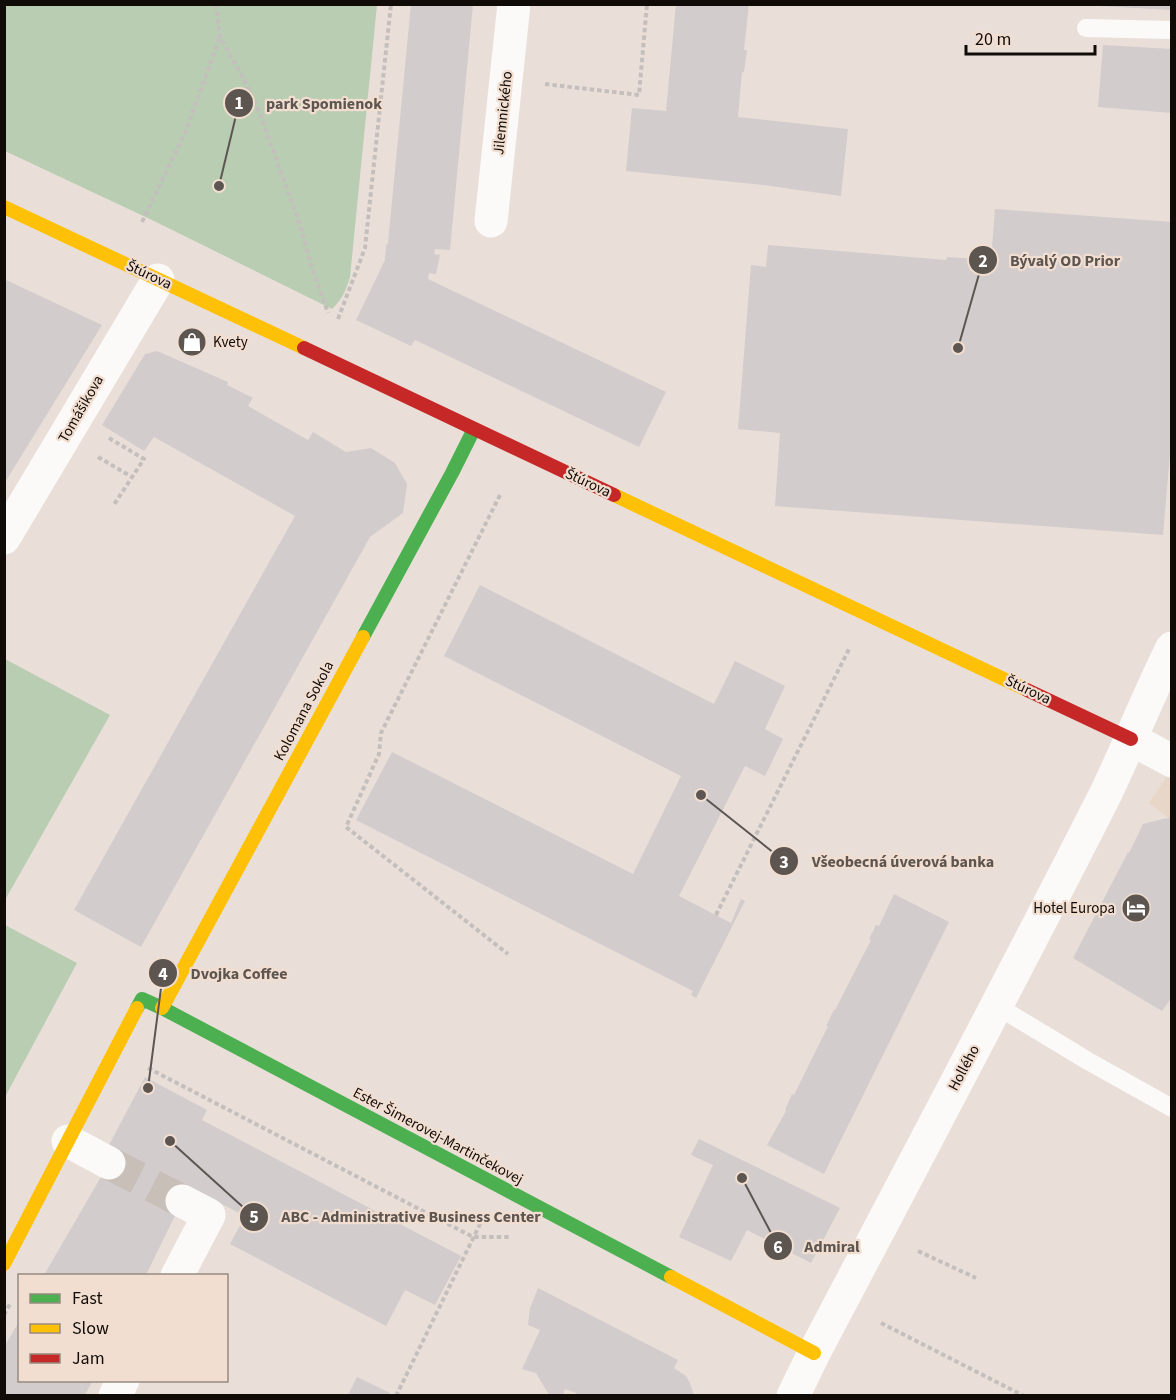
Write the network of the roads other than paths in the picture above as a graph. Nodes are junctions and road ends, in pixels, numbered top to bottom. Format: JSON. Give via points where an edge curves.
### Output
{"nodes":[{"id":1,"x":514,"y":4,"type":"edge"},
{"id":2,"x":1086,"y":28,"type":"dead end"},
{"id":3,"x":1172,"y":30,"type":"edge"},
{"id":4,"x":4,"y":207,"type":"edge"},
{"id":5,"x":491,"y":221,"type":"dead end"},
{"id":6,"x":158,"y":279,"type":"junction"},
{"id":7,"x":474,"y":429,"type":"junction"},
{"id":8,"x":4,"y":538,"type":"edge"},
{"id":9,"x":1172,"y":648,"type":"edge"},
{"id":10,"x":1131,"y":740,"type":"junction"},
{"id":11,"x":1172,"y":761,"type":"edge"},
{"id":12,"x":997,"y":1006,"type":"junction"},
{"id":13,"x":162,"y":1008,"type":"junction"},
{"id":14,"x":1172,"y":1108,"type":"edge"},
{"id":15,"x":68,"y":1141,"type":"junction"},
{"id":16,"x":109,"y":1163,"type":"tunnel mouth"},
{"id":17,"x":182,"y":1201,"type":"tunnel mouth"},
{"id":18,"x":4,"y":1264,"type":"edge"},
{"id":19,"x":178,"y":1274,"type":"edge"},
{"id":20,"x":814,"y":1353,"type":"junction"},
{"id":21,"x":793,"y":1395,"type":"edge"}],
"edges":[{"from":1,"to":5,"type":"street","name":"Jilemnického"},
{"from":2,"to":3,"type":"lane"},
{"from":4,"to":6,"type":"street","name":"Štúrova"},
{"from":6,"to":7,"type":"street","name":"Štúrova"},
{"from":6,"to":8,"type":"street","name":"Tomášikova"},
{"from":7,"to":10,"type":"street","name":"Štúrova"},
{"from":7,"to":13,"type":"street","name":"Kolomana Sokola"},
{"from":9,"to":10,"type":"street","name":"Hollého"},
{"from":10,"to":11,"type":"street","name":"Štúrova"},
{"from":10,"to":12,"type":"street","name":"Hollého"},
{"from":12,"to":14,"type":"lane"},
{"from":12,"to":20,"type":"street","name":"Hollého"},
{"from":13,"to":15,"type":"street","name":"Ester Šimerovej-Martinčekovej","via":[[142,999]]},
{"from":13,"to":20,"type":"street","name":"Ester Šimerovej-Martinčekovej"},
{"from":15,"to":16,"type":"street"},
{"from":15,"to":18,"type":"street"},
{"from":17,"to":19,"type":"street","via":[[208,1215]]},
{"from":20,"to":21,"type":"street","name":"Hollého"}]}
